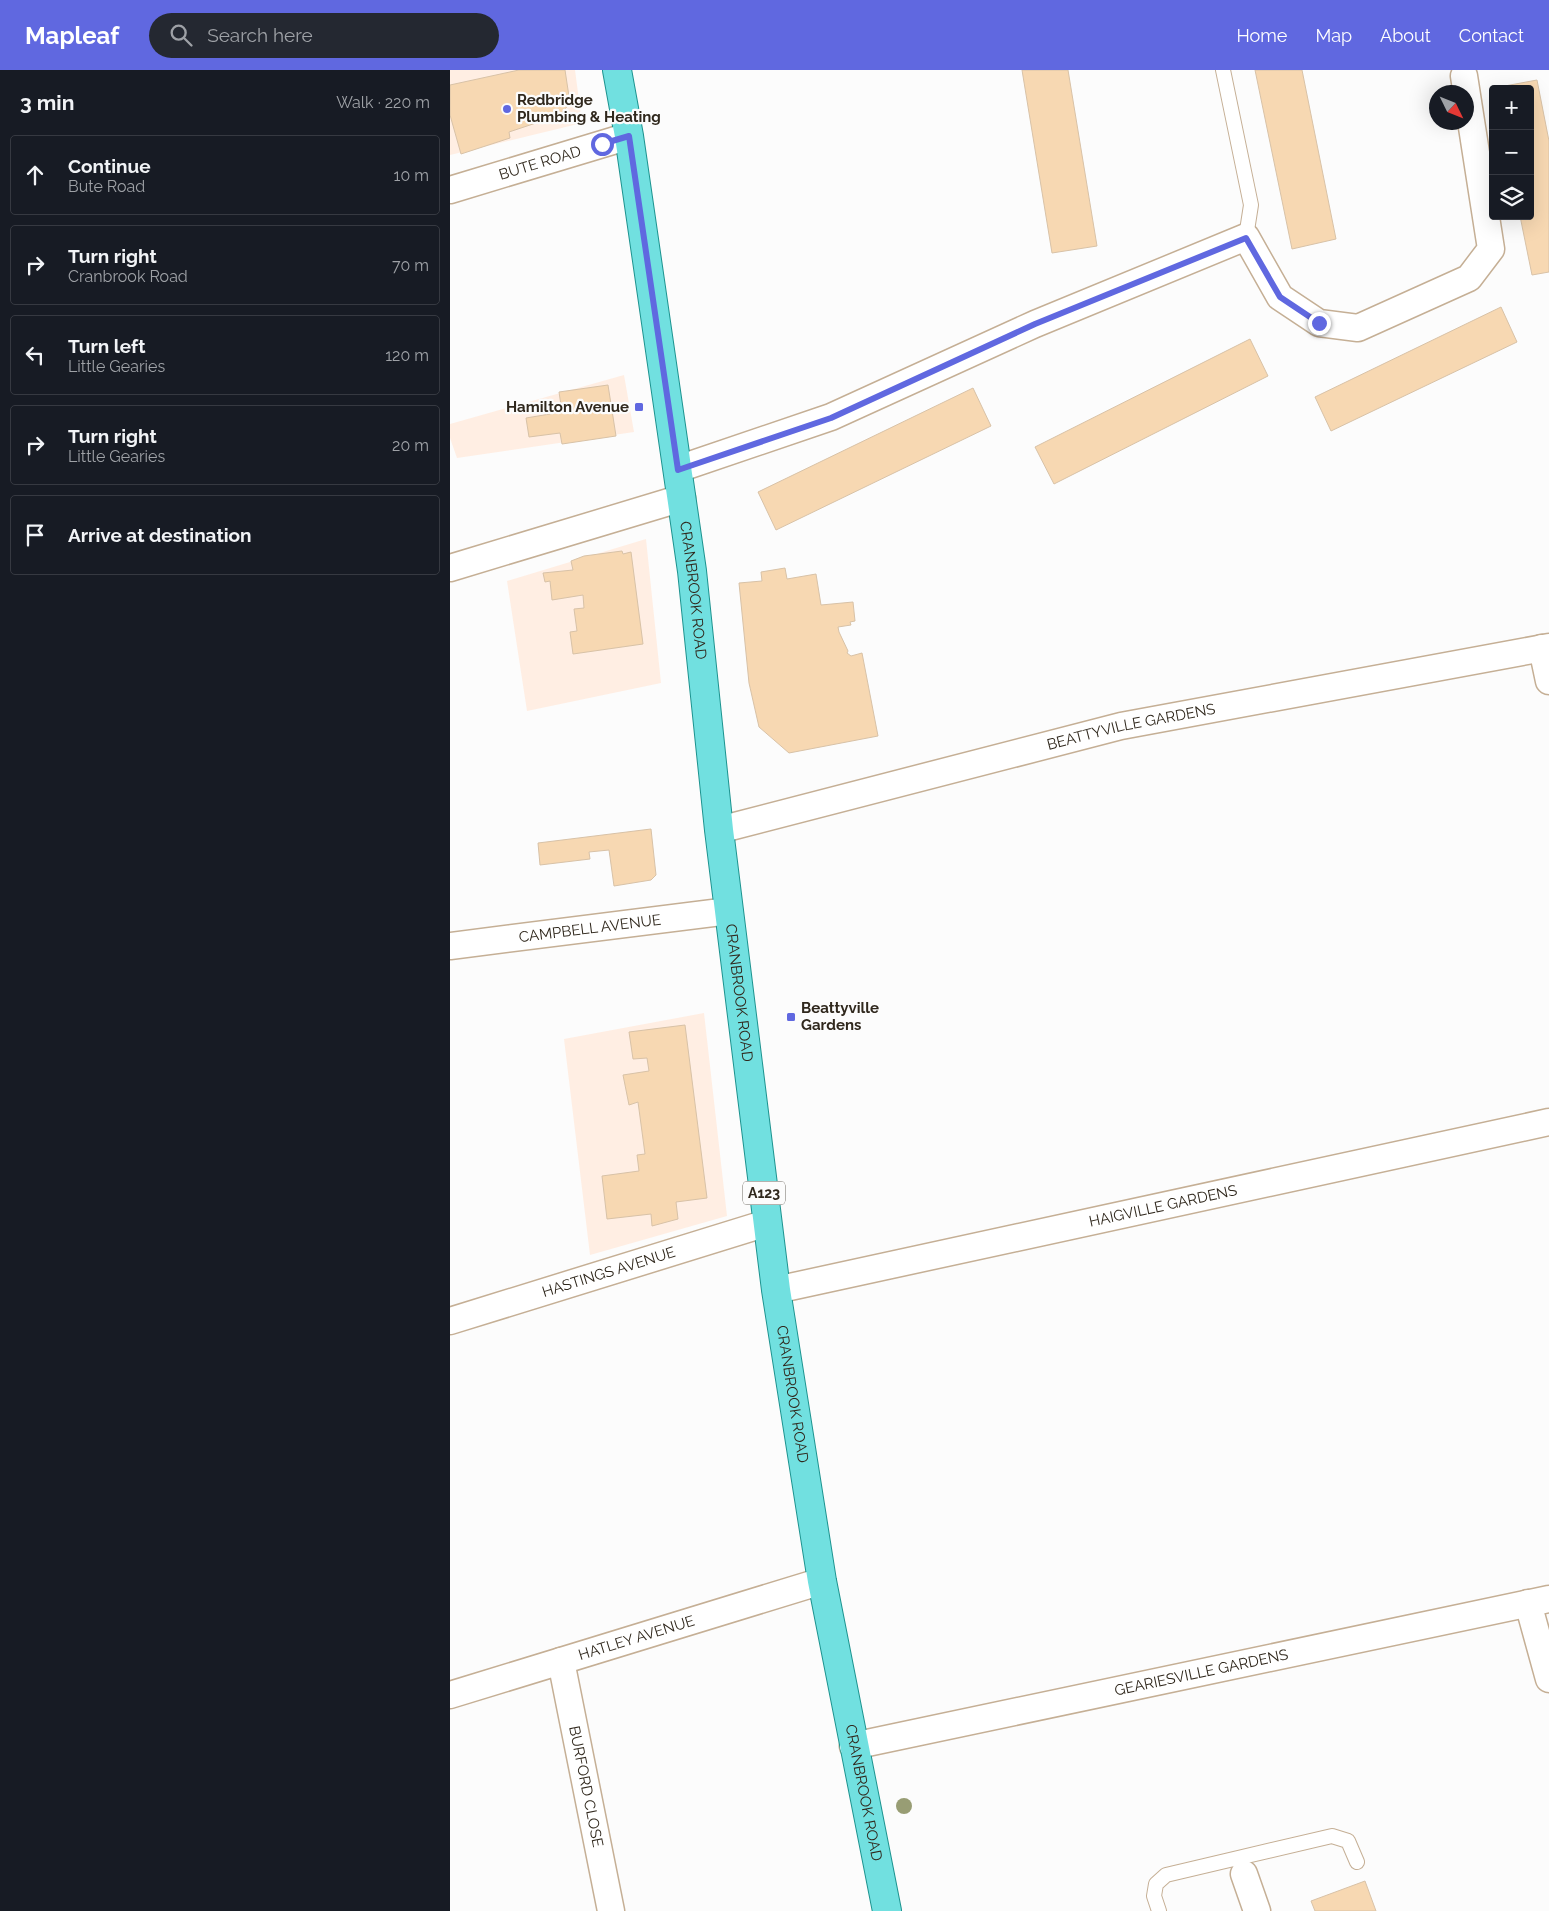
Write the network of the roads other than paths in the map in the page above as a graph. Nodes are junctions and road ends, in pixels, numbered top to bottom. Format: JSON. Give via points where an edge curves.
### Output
{"nodes":[{"id":1,"x":617,"y":70,"type":"edge"},
{"id":2,"x":1223,"y":70,"type":"edge"},
{"id":3,"x":1464,"y":76,"type":"dead end"},
{"id":4,"x":629,"y":136,"type":"junction"},
{"id":5,"x":450,"y":190,"type":"edge"},
{"id":6,"x":1246,"y":238,"type":"junction"},
{"id":7,"x":678,"y":470,"type":"junction"},
{"id":8,"x":682,"y":498,"type":"junction"},
{"id":9,"x":450,"y":568,"type":"edge"},
{"id":10,"x":1545,"y":648,"type":"edge"},
{"id":11,"x":1549,"y":681,"type":"edge"},
{"id":12,"x":719,"y":830,"type":"junction"},
{"id":13,"x":729,"y":910,"type":"junction"},
{"id":14,"x":450,"y":946,"type":"edge"},
{"id":15,"x":1549,"y":1122,"type":"edge"},
{"id":16,"x":767,"y":1223,"type":"junction"},
{"id":17,"x":776,"y":1290,"type":"junction"},
{"id":18,"x":450,"y":1321,"type":"edge"},
{"id":19,"x":822,"y":1581,"type":"junction"},
{"id":20,"x":1539,"y":1601,"type":"edge"},
{"id":21,"x":561,"y":1661,"type":"junction"},
{"id":22,"x":1549,"y":1678,"type":"edge"},
{"id":23,"x":450,"y":1695,"type":"edge"},
{"id":24,"x":854,"y":1746,"type":"junction"},
{"id":25,"x":1357,"y":1862,"type":"dead end"},
{"id":26,"x":1241,"y":1866,"type":"junction"},
{"id":27,"x":610,"y":1911,"type":"edge"},
{"id":28,"x":887,"y":1911,"type":"edge"},
{"id":29,"x":1159,"y":1911,"type":"edge"},
{"id":30,"x":1257,"y":1911,"type":"edge"}],
"edges":[{"from":1,"to":4,"type":"main road","name":"CRANBROOK ROAD","number":"A123"},
{"from":2,"to":6,"type":"lane","via":[[1251,205]]},
{"from":3,"to":6,"type":"street","via":[[1491,250],[1468,278],[1358,328],[1319,323],[1280,297]]},
{"from":4,"to":5,"type":"street","name":"BUTE ROAD"},
{"from":4,"to":7,"type":"main road","name":"CRANBROOK ROAD","number":"A123"},
{"from":6,"to":7,"type":"street","via":[[1035,324],[831,418]]},
{"from":7,"to":8,"type":"main road","name":"CRANBROOK ROAD","number":"A123"},
{"from":8,"to":9,"type":"street"},
{"from":8,"to":12,"type":"main road","name":"CRANBROOK ROAD","number":"A123"},
{"from":10,"to":11,"type":"street"},
{"from":10,"to":12,"type":"street","name":"BEATTYVILLE GARDENS","via":[[1121,726]]},
{"from":12,"to":13,"type":"main road","name":"CRANBROOK ROAD","number":"A123"},
{"from":13,"to":14,"type":"street","name":"CAMPBELL AVENUE"},
{"from":13,"to":16,"type":"main road","name":"CRANBROOK ROAD","number":"A123"},
{"from":15,"to":17,"type":"street","name":"HAIGVILLE GARDENS"},
{"from":16,"to":17,"type":"main road","name":"CRANBROOK ROAD","number":"A123"},
{"from":16,"to":18,"type":"street","name":"HASTINGS AVENUE"},
{"from":17,"to":19,"type":"main road","name":"CRANBROOK ROAD","number":"A123"},
{"from":19,"to":21,"type":"street","name":"HATLEY AVENUE"},
{"from":19,"to":24,"type":"main road","name":"CRANBROOK ROAD","number":"A123"},
{"from":20,"to":22,"type":"street"},
{"from":20,"to":24,"type":"street","name":"GEARIESVILLE GARDENS"},
{"from":21,"to":23,"type":"street","name":"HATLEY AVENUE"},
{"from":21,"to":27,"type":"street","name":"BURFORD CLOSE"},
{"from":24,"to":28,"type":"main road","name":"CRANBROOK ROAD","number":"A123"},
{"from":25,"to":26,"type":"lane","via":[[1348,1841],[1332,1836]]},
{"from":26,"to":29,"type":"lane","via":[[1166,1875],[1156,1884],[1154,1896]]},
{"from":26,"to":30,"type":"street"}]}
